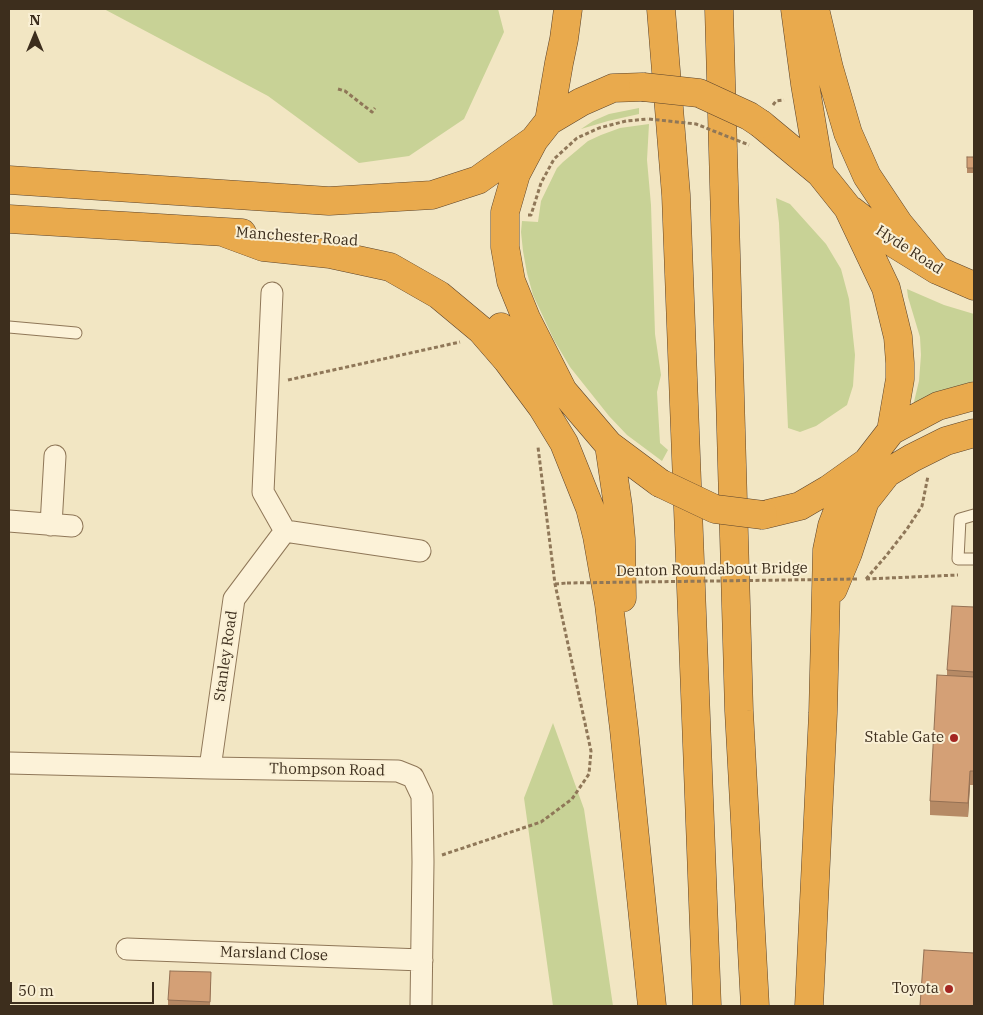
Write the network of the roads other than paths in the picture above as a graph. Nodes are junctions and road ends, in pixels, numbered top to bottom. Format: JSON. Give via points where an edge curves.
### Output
{"nodes":[{"id":1,"x":568,"y":9,"type":"edge"},
{"id":2,"x":661,"y":9,"type":"edge"},
{"id":3,"x":719,"y":9,"type":"edge"},
{"id":4,"x":795,"y":9,"type":"edge"},
{"id":5,"x":815,"y":9,"type":"edge"},
{"id":6,"x":542,"y":131,"type":"junction"},
{"id":7,"x":820,"y":173,"type":"junction"},
{"id":8,"x":9,"y":180,"type":"edge"},
{"id":9,"x":848,"y":208,"type":"junction"},
{"id":10,"x":9,"y":219,"type":"edge"},
{"id":11,"x":225,"y":232,"type":"junction"},
{"id":12,"x":937,"y":270,"type":"junction"},
{"id":13,"x":974,"y":286,"type":"edge"},
{"id":14,"x":272,"y":293,"type":"dead end"},
{"id":15,"x":9,"y":327,"type":"edge"},
{"id":16,"x":76,"y":333,"type":"dead end"},
{"id":17,"x":563,"y":391,"type":"junction"},
{"id":18,"x":974,"y":396,"type":"edge"},
{"id":19,"x":891,"y":430,"type":"junction"},
{"id":20,"x":974,"y":433,"type":"edge"},
{"id":21,"x":609,"y":445,"type":"junction"},
{"id":22,"x":55,"y":456,"type":"dead end"},
{"id":23,"x":867,"y":462,"type":"junction"},
{"id":24,"x":974,"y":515,"type":"edge"},
{"id":25,"x":9,"y":521,"type":"edge"},
{"id":26,"x":285,"y":531,"type":"junction"},
{"id":27,"x":420,"y":551,"type":"dead end"},
{"id":28,"x":837,"y":551,"type":"junction"},
{"id":29,"x":974,"y":559,"type":"edge"},
{"id":30,"x":624,"y":729,"type":"junction"},
{"id":31,"x":9,"y":763,"type":"edge"},
{"id":32,"x":210,"y":768,"type":"junction"},
{"id":33,"x":127,"y":949,"type":"dead end"},
{"id":34,"x":422,"y":960,"type":"junction"},
{"id":35,"x":421,"y":1006,"type":"edge"},
{"id":36,"x":652,"y":1006,"type":"edge"},
{"id":37,"x":707,"y":1006,"type":"edge"},
{"id":38,"x":754,"y":1006,"type":"edge"},
{"id":39,"x":809,"y":1006,"type":"edge"}],
"edges":[{"from":1,"to":6,"type":"highway"},
{"from":2,"to":37,"type":"highway","via":[[676,195]]},
{"from":3,"to":38,"type":"highway","via":[[739,711]]},
{"from":4,"to":7,"type":"highway"},
{"from":5,"to":12,"type":"highway","via":[[843,118],[867,176],[899,224]]},
{"from":6,"to":7,"type":"highway","bridge":true,"via":[[581,102],[613,88],[643,87],[699,93],[749,116],[755,134]]},
{"from":6,"to":8,"type":"highway","via":[[478,180],[432,195],[329,201]]},
{"from":6,"to":17,"type":"highway","via":[[516,174],[505,212],[505,247],[511,281]]},
{"from":7,"to":9,"type":"highway"},
{"from":9,"to":12,"type":"highway","name":"Hyde Road","via":[[895,244]]},
{"from":9,"to":19,"type":"highway","via":[[886,288],[898,337],[900,379]]},
{"from":10,"to":11,"type":"highway","name":"Manchester Road"},
{"from":11,"to":17,"type":"highway","name":"Manchester Road","via":[[368,242],[416,261],[493,320]]},
{"from":11,"to":30,"type":"highway","via":[[263,247],[330,254],[390,267],[439,296],[480,330],[507,360],[564,443],[590,508],[609,604]]},
{"from":12,"to":13,"type":"highway","name":"Hyde Road"},
{"from":14,"to":26,"type":"street","via":[[263,492]]},
{"from":15,"to":16,"type":"lane"},
{"from":17,"to":21,"type":"highway"},
{"from":18,"to":19,"type":"highway","via":[[938,406]]},
{"from":19,"to":23,"type":"highway"},
{"from":20,"to":28,"type":"highway","via":[[946,441],[887,473],[865,502]]},
{"from":21,"to":23,"type":"highway","bridge":true,"via":[[660,483],[715,509],[763,515],[800,506]]},
{"from":21,"to":30,"type":"highway","via":[[621,539]]},
{"from":22,"to":25,"type":"street","via":[[62,525]]},
{"from":23,"to":28,"type":"highway","via":[[840,505],[832,526]]},
{"from":24,"to":29,"type":"lane","via":[[960,520],[958,559]]},
{"from":26,"to":27,"type":"street"},
{"from":26,"to":32,"type":"street","name":"Stanley Road","via":[[234,599]]},
{"from":28,"to":39,"type":"highway","via":[[826,604]]},
{"from":30,"to":36,"type":"highway"},
{"from":31,"to":32,"type":"street","name":"Thompson Road"},
{"from":32,"to":34,"type":"street","name":"Thompson Road","via":[[398,771],[413,778],[422,796]]},
{"from":33,"to":34,"type":"street","name":"Marsland Close"},
{"from":34,"to":35,"type":"street","name":"Thompson Road"}]}
